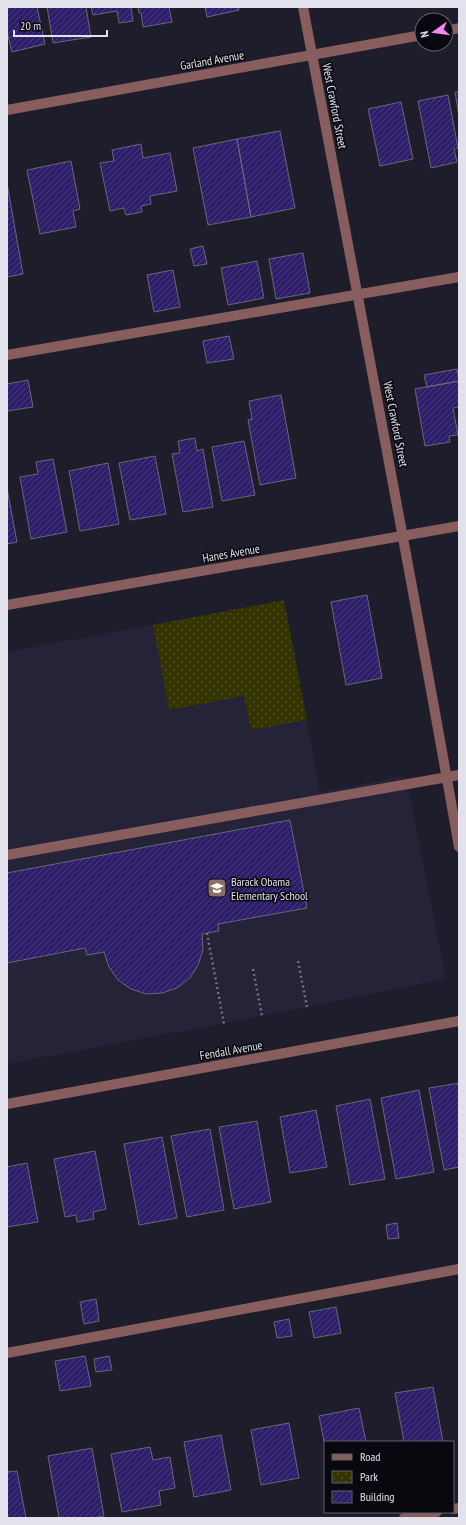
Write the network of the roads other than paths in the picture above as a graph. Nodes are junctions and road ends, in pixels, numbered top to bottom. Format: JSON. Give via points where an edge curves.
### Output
{"nodes":[{"id":1,"x":303,"y":7,"type":"edge"},
{"id":2,"x":414,"y":37,"type":"edge"},
{"id":3,"x":312,"y":56,"type":"junction"},
{"id":4,"x":7,"y":110,"type":"edge"},
{"id":5,"x":459,"y":277,"type":"edge"},
{"id":6,"x":358,"y":296,"type":"junction"},
{"id":7,"x":7,"y":355,"type":"edge"},
{"id":8,"x":459,"y":526,"type":"edge"},
{"id":9,"x":404,"y":537,"type":"junction"},
{"id":10,"x":7,"y":605,"type":"edge"},
{"id":11,"x":459,"y":775,"type":"edge"},
{"id":12,"x":448,"y":777,"type":"junction"},
{"id":13,"x":459,"y":847,"type":"edge"},
{"id":14,"x":7,"y":855,"type":"edge"},
{"id":15,"x":459,"y":1021,"type":"edge"},
{"id":16,"x":7,"y":1104,"type":"edge"},
{"id":17,"x":459,"y":1269,"type":"edge"},
{"id":18,"x":7,"y":1353,"type":"edge"},
{"id":19,"x":432,"y":1513,"type":"edge"},
{"id":20,"x":404,"y":1518,"type":"edge"}],
"edges":[{"from":1,"to":3,"type":"street","name":"West Crawford Street"},
{"from":2,"to":3,"type":"street","name":"Garland Avenue"},
{"from":3,"to":4,"type":"street","name":"Garland Avenue"},
{"from":3,"to":6,"type":"street","name":"West Crawford Street"},
{"from":5,"to":6,"type":"street"},
{"from":6,"to":7,"type":"street"},
{"from":6,"to":9,"type":"street","name":"West Crawford Street"},
{"from":8,"to":9,"type":"street","name":"Hanes Avenue"},
{"from":9,"to":10,"type":"street","name":"Hanes Avenue"},
{"from":9,"to":12,"type":"street","name":"West Crawford Street"},
{"from":11,"to":12,"type":"street"},
{"from":12,"to":13,"type":"street","name":"West Crawford Street"},
{"from":12,"to":14,"type":"street"},
{"from":15,"to":16,"type":"street","name":"Fendall Avenue"},
{"from":17,"to":18,"type":"street"},
{"from":19,"to":20,"type":"street"}]}
